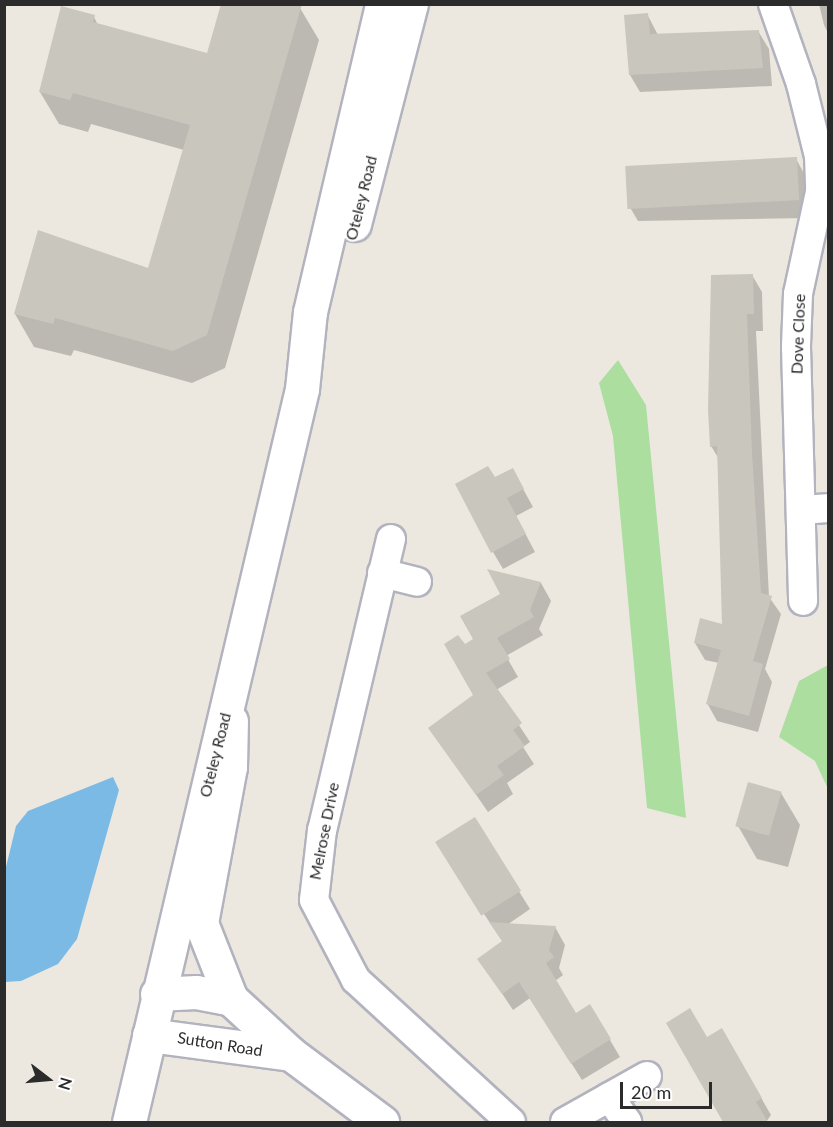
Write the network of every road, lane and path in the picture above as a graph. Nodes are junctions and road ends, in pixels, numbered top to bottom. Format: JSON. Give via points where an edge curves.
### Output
{"nodes":[{"id":1,"x":382,"y":4,"type":"edge"},
{"id":2,"x":411,"y":4,"type":"edge"},
{"id":3,"x":773,"y":4,"type":"edge"},
{"id":4,"x":302,"y":389,"type":"junction"},
{"id":5,"x":815,"y":509,"type":"edge"},
{"id":6,"x":391,"y":539,"type":"dead end"},
{"id":7,"x":382,"y":573,"type":"junction"},
{"id":8,"x":417,"y":582,"type":"dead end"},
{"id":9,"x":803,"y":601,"type":"dead end"},
{"id":10,"x":233,"y":684,"type":"junction"},
{"id":11,"x":158,"y":994,"type":"junction"},
{"id":12,"x":231,"y":999,"type":"junction"},
{"id":13,"x":149,"y":1035,"type":"junction"},
{"id":14,"x":291,"y":1054,"type":"junction"},
{"id":15,"x":647,"y":1076,"type":"dead end"},
{"id":16,"x":609,"y":1097,"type":"junction"},
{"id":17,"x":129,"y":1122,"type":"edge"},
{"id":18,"x":382,"y":1122,"type":"edge"},
{"id":19,"x":511,"y":1122,"type":"edge"},
{"id":20,"x":565,"y":1122,"type":"edge"},
{"id":21,"x":627,"y":1122,"type":"edge"}],
"edges":[{"from":1,"to":4,"type":"main road","name":"Oteley Road","via":[[310,312]]},
{"from":2,"to":4,"type":"main road","name":"Oteley Road","via":[[330,316]]},
{"from":3,"to":5,"type":"street","name":"Dove Close","via":[[807,102],[819,156],[820,192],[798,294]]},
{"from":4,"to":10,"type":"main road","name":"Oteley Road"},
{"from":5,"to":9,"type":"street","name":"Dove Close"},
{"from":6,"to":7,"type":"street","name":"Melrose Drive"},
{"from":7,"to":8,"type":"street"},
{"from":7,"to":19,"type":"street","name":"Melrose Drive","via":[[322,830],[314,900],[357,980]]},
{"from":10,"to":11,"type":"main road","name":"Oteley Road"},
{"from":10,"to":12,"type":"main road","via":[[230,767],[201,923]]},
{"from":11,"to":12,"type":"main road","via":[[196,992]]},
{"from":11,"to":13,"type":"main road","name":"Oteley Road"},
{"from":12,"to":14,"type":"main road","name":"Sutton Road"},
{"from":13,"to":14,"type":"main road","name":"Sutton Road"},
{"from":13,"to":17,"type":"main road","name":"Oteley Road"},
{"from":14,"to":18,"type":"main road","name":"Sutton Road"},
{"from":15,"to":16,"type":"street"},
{"from":16,"to":20,"type":"street"},
{"from":16,"to":21,"type":"street"}]}
